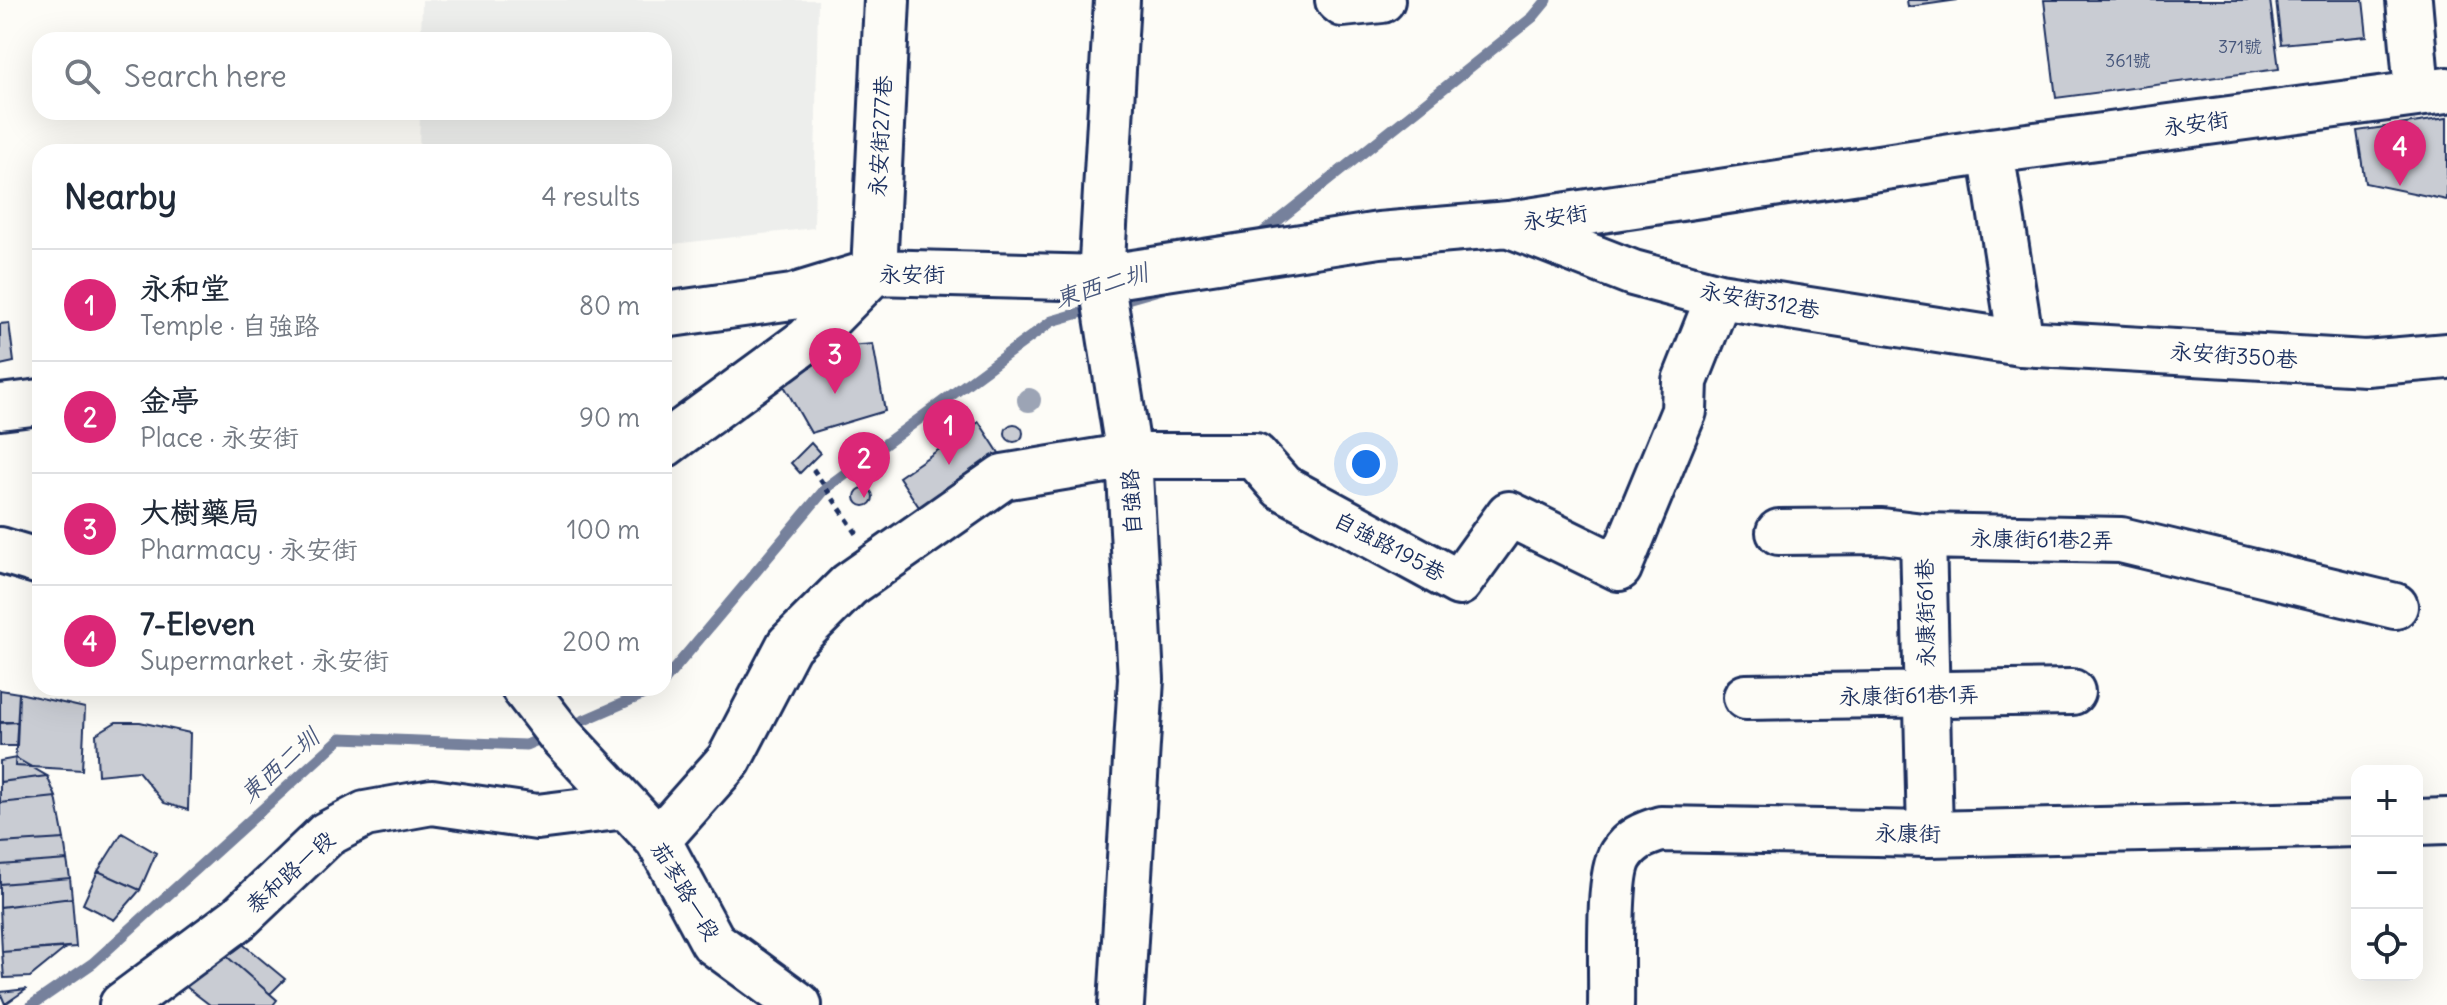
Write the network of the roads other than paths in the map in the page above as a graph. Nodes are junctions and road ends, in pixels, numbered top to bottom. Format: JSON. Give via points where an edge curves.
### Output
{"nodes":[{"id":1,"x":887,"y":0,"type":"edge"},
{"id":2,"x":1117,"y":0,"type":"edge"},
{"id":3,"x":1338,"y":0,"type":"edge"},
{"id":4,"x":1382,"y":0,"type":"edge"},
{"id":5,"x":2409,"y":0,"type":"edge"},
{"id":6,"x":2432,"y":91,"type":"edge"},
{"id":7,"x":1991,"y":151,"type":"junction"},
{"id":8,"x":1509,"y":224,"type":"junction"},
{"id":9,"x":874,"y":272,"type":"junction"},
{"id":10,"x":1101,"y":278,"type":"junction"},
{"id":11,"x":1719,"y":296,"type":"junction"},
{"id":12,"x":672,"y":314,"type":"edge"},
{"id":13,"x":2021,"y":343,"type":"junction"},
{"id":14,"x":2447,"y":356,"type":"edge"},
{"id":15,"x":32,"y":403,"type":"edge"},
{"id":16,"x":0,"y":407,"type":"edge"},
{"id":17,"x":672,"y":439,"type":"edge"},
{"id":18,"x":1129,"y":456,"type":"junction"},
{"id":19,"x":1779,"y":532,"type":"dead end"},
{"id":20,"x":1923,"y":536,"type":"junction"},
{"id":21,"x":0,"y":550,"type":"edge"},
{"id":22,"x":32,"y":560,"type":"edge"},
{"id":23,"x":2395,"y":606,"type":"dead end"},
{"id":24,"x":2072,"y":692,"type":"dead end"},
{"id":25,"x":1927,"y":695,"type":"junction"},
{"id":26,"x":530,"y":696,"type":"edge"},
{"id":27,"x":1746,"y":697,"type":"dead end"},
{"id":28,"x":626,"y":806,"type":"junction"},
{"id":29,"x":2447,"y":821,"type":"edge"},
{"id":30,"x":2423,"y":822,"type":"edge"},
{"id":31,"x":2351,"y":824,"type":"edge"},
{"id":32,"x":1930,"y":834,"type":"junction"},
{"id":33,"x":658,"y":840,"type":"junction"},
{"id":34,"x":122,"y":1005,"type":"edge"},
{"id":35,"x":799,"y":1005,"type":"edge"},
{"id":36,"x":1121,"y":1005,"type":"edge"},
{"id":37,"x":1611,"y":1005,"type":"edge"}],
"edges":[{"from":1,"to":9,"type":"street","name":"永安街277巷"},
{"from":2,"to":10,"type":"street","name":"自強路"},
{"from":3,"to":4,"type":"street"},
{"from":5,"to":6,"type":"street"},
{"from":6,"to":7,"type":"street","name":"永安街"},
{"from":7,"to":8,"type":"street","name":"永安街"},
{"from":7,"to":13,"type":"street"},
{"from":8,"to":10,"type":"street","name":"永安街","via":[[1379,235]]},
{"from":8,"to":11,"type":"street","name":"永安街312巷","via":[[1633,273]]},
{"from":9,"to":10,"type":"street","name":"永安街"},
{"from":9,"to":12,"type":"street","name":"永安街","via":[[792,297]]},
{"from":9,"to":17,"type":"street","via":[[807,340]]},
{"from":10,"to":18,"type":"street","name":"自強路"},
{"from":11,"to":13,"type":"street","name":"永安街312巷"},
{"from":11,"to":18,"type":"street","name":"自強路195巷","via":[[1685,381],[1684,411],[1619,568],[1509,514],[1459,583],[1282,487],[1255,456]]},
{"from":13,"to":14,"type":"street","name":"永安街350巷","via":[[2366,363]]},
{"from":15,"to":16,"type":"street"},
{"from":18,"to":33,"type":"street","via":[[1003,477],[849,585],[789,645],[729,760]]},
{"from":18,"to":36,"type":"street","name":"自強路","via":[[1141,679]]},
{"from":19,"to":20,"type":"street","name":"永康街61巷2弄"},
{"from":20,"to":23,"type":"street","name":"永康街61巷2弄","via":[[2121,540]]},
{"from":20,"to":25,"type":"street","name":"永康街61巷"},
{"from":21,"to":22,"type":"street"},
{"from":24,"to":25,"type":"street","name":"永康街61巷1弄"},
{"from":25,"to":27,"type":"street","name":"永康街61巷1弄"},
{"from":25,"to":32,"type":"street","name":"永康街61巷"},
{"from":26,"to":28,"type":"street","name":"茄苳路一段"},
{"from":28,"to":33,"type":"street","name":"茄苳路一段"},
{"from":28,"to":34,"type":"street","name":"泰和路一段","via":[[537,817],[432,802],[365,814],[327,834],[239,918]]},
{"from":29,"to":30,"type":"street"},
{"from":31,"to":32,"type":"street","name":"永康街"},
{"from":32,"to":37,"type":"street","name":"永康街","via":[[1661,829],[1638,836],[1619,857],[1614,883]]},
{"from":33,"to":35,"type":"street","name":"茄苳路一段","via":[[713,942]]}]}
